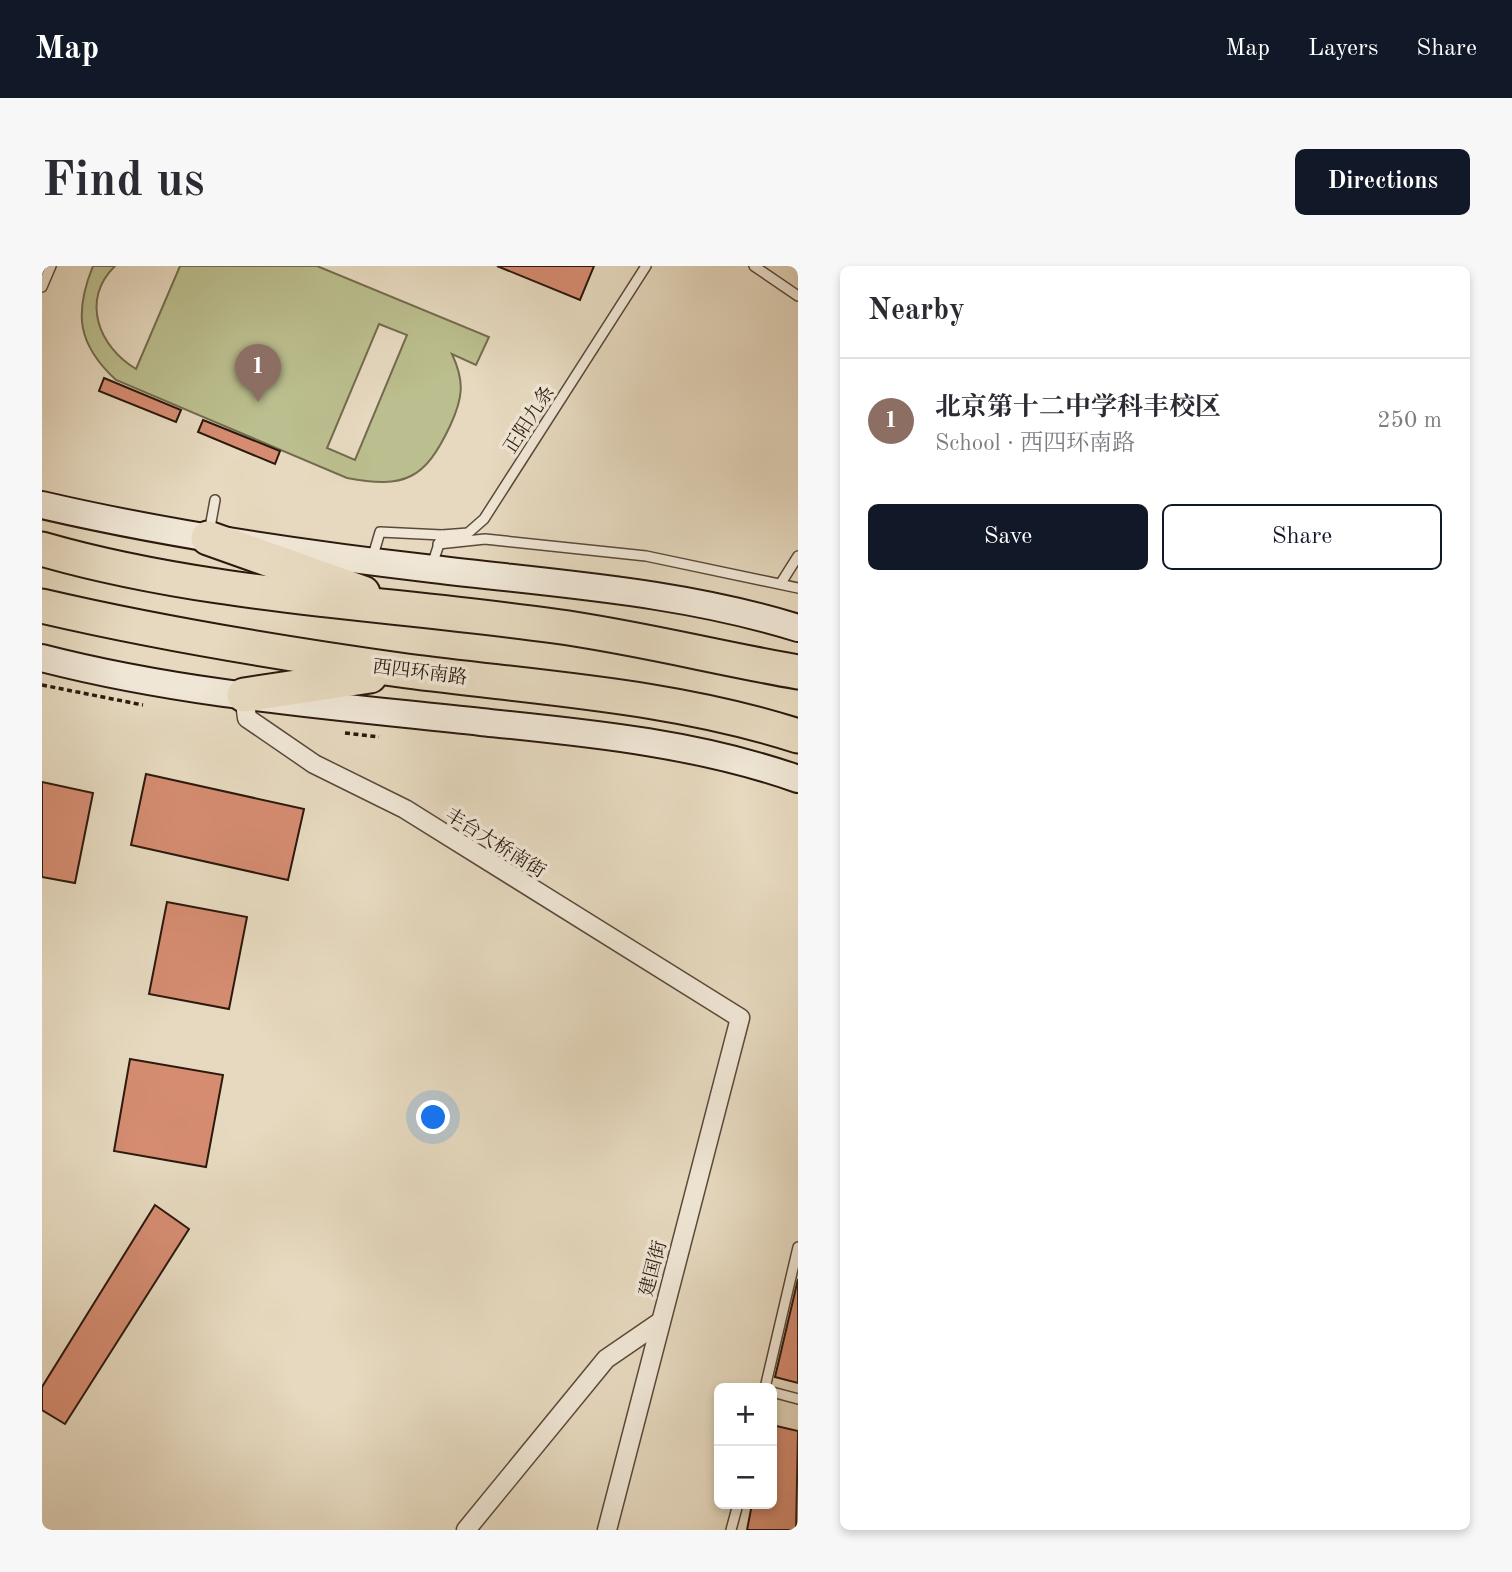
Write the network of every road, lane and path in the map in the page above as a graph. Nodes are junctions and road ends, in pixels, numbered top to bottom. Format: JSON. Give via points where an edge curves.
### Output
{"nodes":[{"id":1,"x":51,"y":266,"type":"edge"},
{"id":2,"x":646,"y":266,"type":"edge"},
{"id":3,"x":754,"y":266,"type":"edge"},
{"id":4,"x":42,"y":287,"type":"edge"},
{"id":5,"x":798,"y":296,"type":"edge"},
{"id":6,"x":215,"y":500,"type":"dead end"},
{"id":7,"x":42,"y":505,"type":"edge"},
{"id":8,"x":208,"y":538,"type":"junction"},
{"id":9,"x":437,"y":549,"type":"junction"},
{"id":10,"x":42,"y":550,"type":"edge"},
{"id":11,"x":798,"y":556,"type":"edge"},
{"id":12,"x":372,"y":561,"type":"junction"},
{"id":13,"x":781,"y":583,"type":"junction"},
{"id":14,"x":798,"y":588,"type":"edge"},
{"id":15,"x":42,"y":607,"type":"edge"},
{"id":16,"x":412,"y":610,"type":"junction"},
{"id":17,"x":798,"y":628,"type":"edge"},
{"id":18,"x":42,"y":659,"type":"edge"},
{"id":19,"x":407,"y":670,"type":"junction"},
{"id":20,"x":798,"y":672,"type":"edge"},
{"id":21,"x":244,"y":695,"type":"junction"},
{"id":22,"x":798,"y":736,"type":"edge"},
{"id":23,"x":798,"y":779,"type":"edge"},
{"id":24,"x":740,"y":1018,"type":"joint"},
{"id":25,"x":798,"y":1247,"type":"edge"},
{"id":26,"x":660,"y":1322,"type":"junction"},
{"id":27,"x":766,"y":1383,"type":"edge"},
{"id":28,"x":777,"y":1393,"type":"edge"},
{"id":29,"x":798,"y":1399,"type":"edge"},
{"id":30,"x":736,"y":1509,"type":"edge"},
{"id":31,"x":466,"y":1530,"type":"edge"},
{"id":32,"x":607,"y":1530,"type":"edge"},
{"id":33,"x":731,"y":1530,"type":"edge"}],
"edges":[{"from":1,"to":4,"type":"lane"},
{"from":2,"to":9,"type":"lane","name":"正阳九条","via":[[484,519]]},
{"from":3,"to":5,"type":"lane"},
{"from":6,"to":8,"type":"lane"},
{"from":7,"to":8,"type":"street"},
{"from":8,"to":12,"type":"street"},
{"from":8,"to":16,"type":"highway"},
{"from":9,"to":12,"type":"street"},
{"from":9,"to":12,"type":"lane","via":[[380,532]]},
{"from":9,"to":13,"type":"lane","via":[[485,539],[646,556]]},
{"from":9,"to":17,"type":"street","via":[[694,601]]},
{"from":10,"to":16,"type":"highway","via":[[145,573],[313,600]]},
{"from":11,"to":13,"type":"lane"},
{"from":13,"to":14,"type":"lane"},
{"from":15,"to":19,"type":"highway","name":"西四环南路","via":[[132,627]]},
{"from":16,"to":20,"type":"highway","via":[[555,626]]},
{"from":18,"to":21,"type":"street"},
{"from":19,"to":21,"type":"highway"},
{"from":19,"to":22,"type":"highway","name":"西四环南路","via":[[633,697],[755,722]]},
{"from":21,"to":23,"type":"street","via":[[633,739],[757,764]]},
{"from":21,"to":24,"type":"street","name":"丰台大桥南街","via":[[247,718],[314,764],[405,809]]},
{"from":24,"to":26,"type":"street","name":"建国街"},
{"from":25,"to":27,"type":"lane"},
{"from":26,"to":31,"type":"street","via":[[606,1359]]},
{"from":26,"to":32,"type":"street","name":"建国街"},
{"from":28,"to":29,"type":"lane"},
{"from":30,"to":33,"type":"lane"}]}
